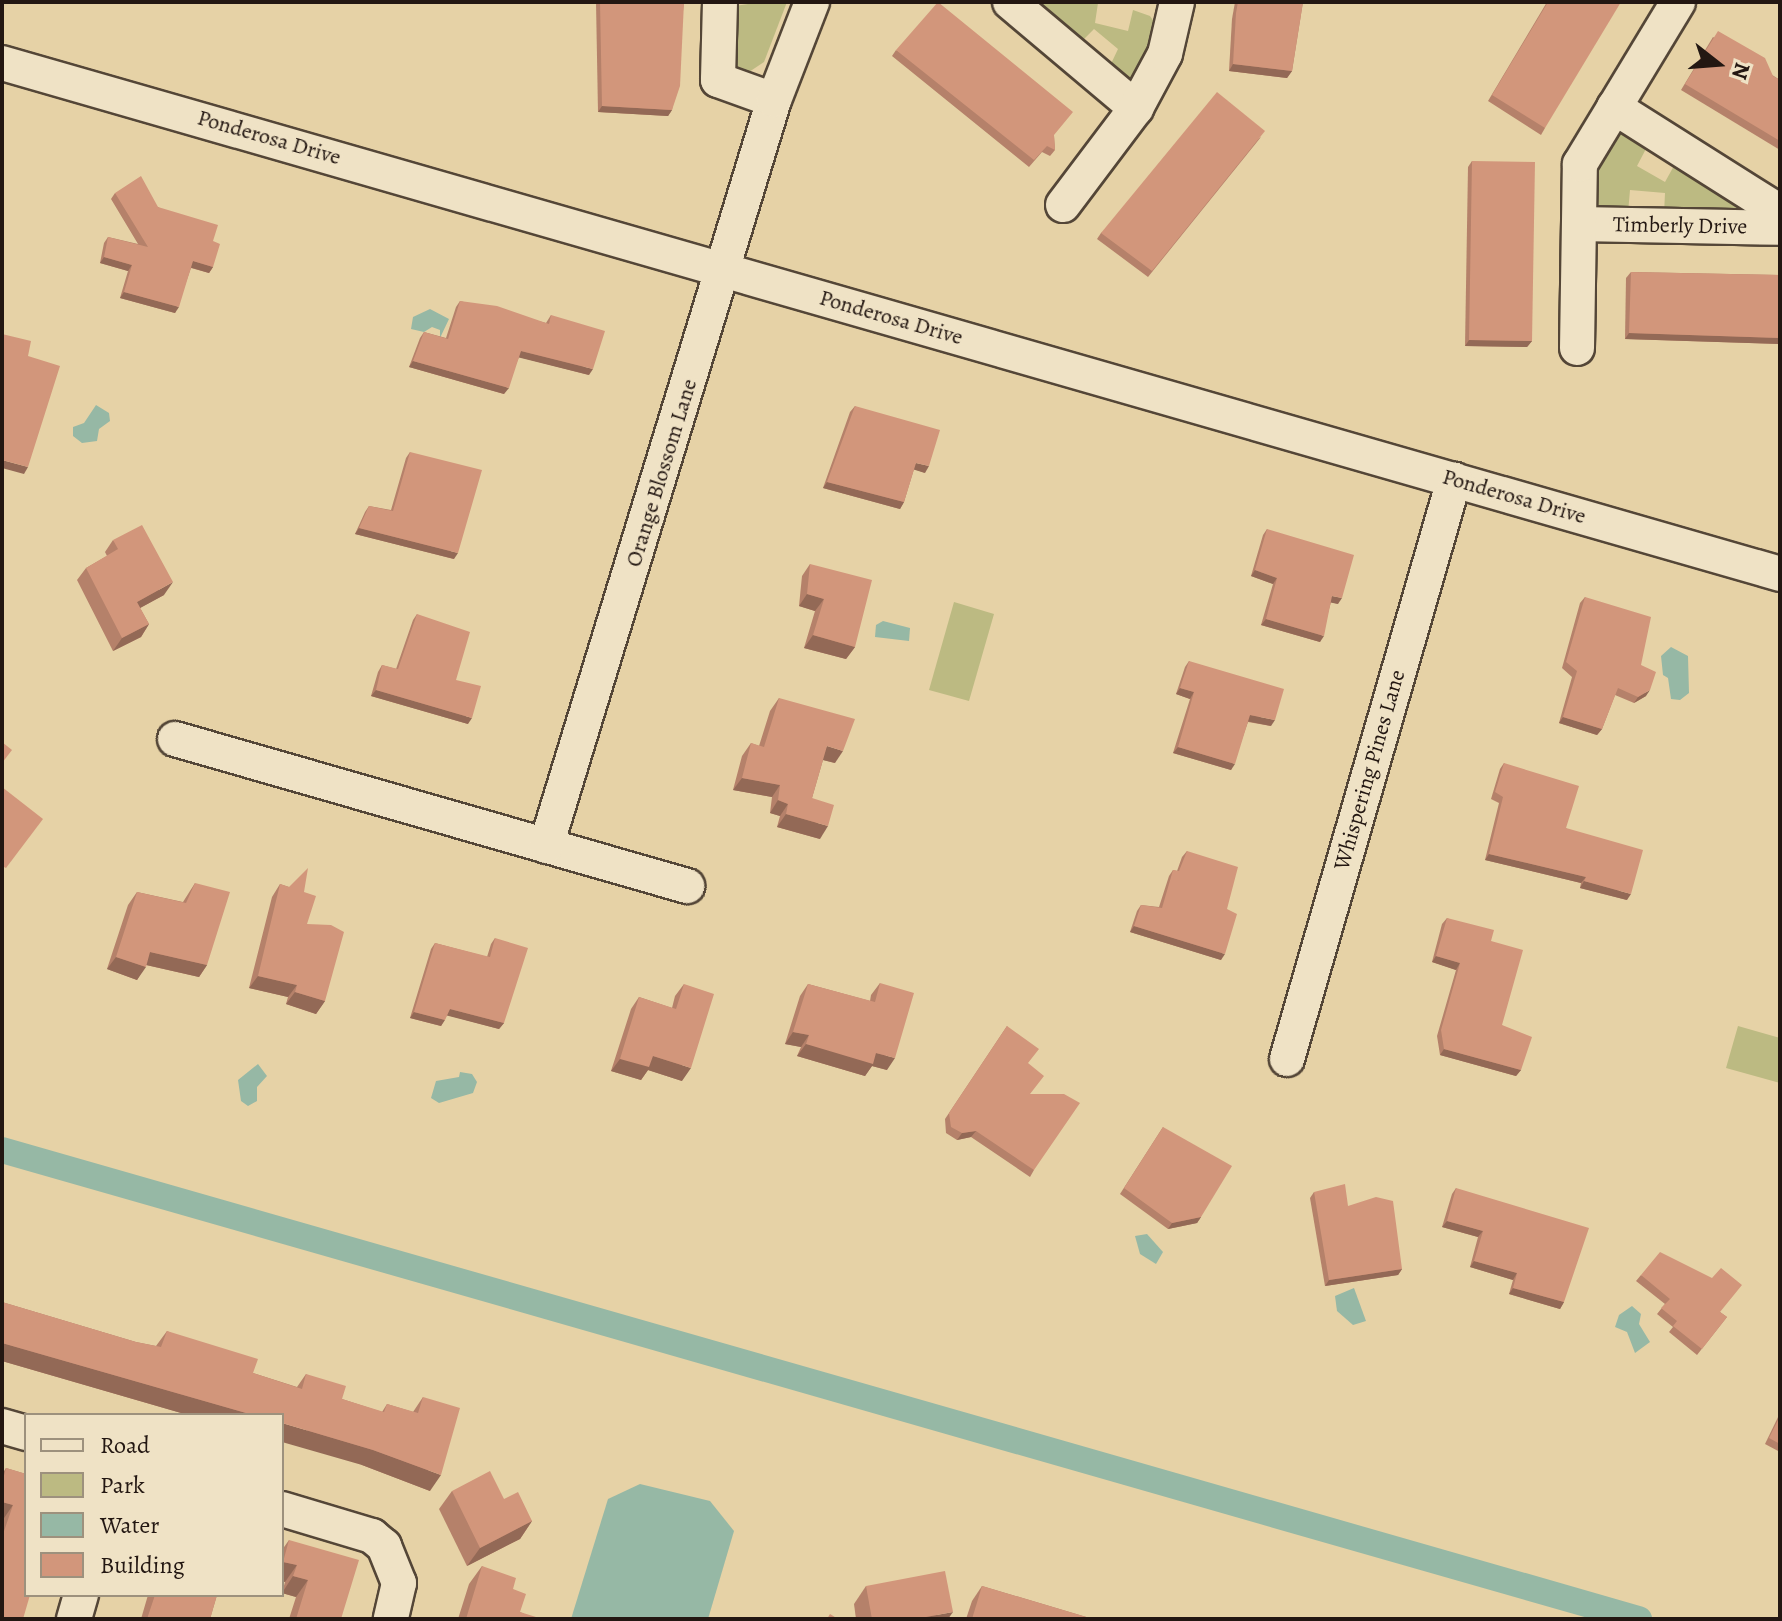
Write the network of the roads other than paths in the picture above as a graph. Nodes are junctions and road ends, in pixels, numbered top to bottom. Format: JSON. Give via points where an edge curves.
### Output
{"nodes":[{"id":1,"x":720,"y":2,"type":"edge"},
{"id":2,"x":812,"y":2,"type":"edge"},
{"id":3,"x":1010,"y":2,"type":"edge"},
{"id":4,"x":1177,"y":2,"type":"edge"},
{"id":5,"x":1678,"y":2,"type":"edge"},
{"id":6,"x":2,"y":63,"type":"edge"},
{"id":7,"x":774,"y":100,"type":"junction"},
{"id":8,"x":1614,"y":107,"type":"junction"},
{"id":9,"x":1136,"y":108,"type":"junction"},
{"id":10,"x":1063,"y":205,"type":"dead end"},
{"id":11,"x":1780,"y":212,"type":"edge"},
{"id":12,"x":1579,"y":224,"type":"junction"},
{"id":13,"x":1780,"y":228,"type":"edge"},
{"id":14,"x":724,"y":270,"type":"junction"},
{"id":15,"x":1577,"y":348,"type":"dead end"},
{"id":16,"x":1454,"y":480,"type":"junction"},
{"id":17,"x":1780,"y":574,"type":"edge"},
{"id":18,"x":175,"y":739,"type":"dead end"},
{"id":19,"x":546,"y":846,"type":"junction"},
{"id":20,"x":687,"y":886,"type":"dead end"},
{"id":21,"x":1287,"y":1059,"type":"dead end"},
{"id":22,"x":2,"y":1426,"type":"edge"},
{"id":23,"x":24,"y":1432,"type":"edge"},
{"id":24,"x":284,"y":1510,"type":"edge"},
{"id":25,"x":80,"y":1597,"type":"edge"},
{"id":26,"x":74,"y":1619,"type":"edge"},
{"id":27,"x":391,"y":1619,"type":"edge"}],
"edges":[{"from":1,"to":7,"type":"street","via":[[718,80]]},
{"from":2,"to":7,"type":"street","name":"Orange Blossom Lane"},
{"from":3,"to":9,"type":"street"},
{"from":4,"to":9,"type":"street","via":[[1165,54]]},
{"from":5,"to":8,"type":"street"},
{"from":6,"to":14,"type":"street","name":"Ponderosa Drive"},
{"from":7,"to":14,"type":"street","name":"Orange Blossom Lane"},
{"from":8,"to":11,"type":"street","name":"Timberly Drive"},
{"from":8,"to":12,"type":"street","via":[[1580,164]]},
{"from":9,"to":10,"type":"street"},
{"from":12,"to":13,"type":"street","name":"Timberly Drive"},
{"from":12,"to":15,"type":"street"},
{"from":14,"to":16,"type":"street","name":"Ponderosa Drive"},
{"from":14,"to":19,"type":"street","name":"Orange Blossom Lane"},
{"from":16,"to":17,"type":"street","name":"Ponderosa Drive"},
{"from":16,"to":21,"type":"street","name":"Whispering Pines Lane"},
{"from":18,"to":19,"type":"street"},
{"from":19,"to":20,"type":"street"},
{"from":22,"to":23,"type":"street"},
{"from":24,"to":27,"type":"street","via":[[372,1536],[389,1553],[399,1583]]},
{"from":25,"to":26,"type":"street"}]}
